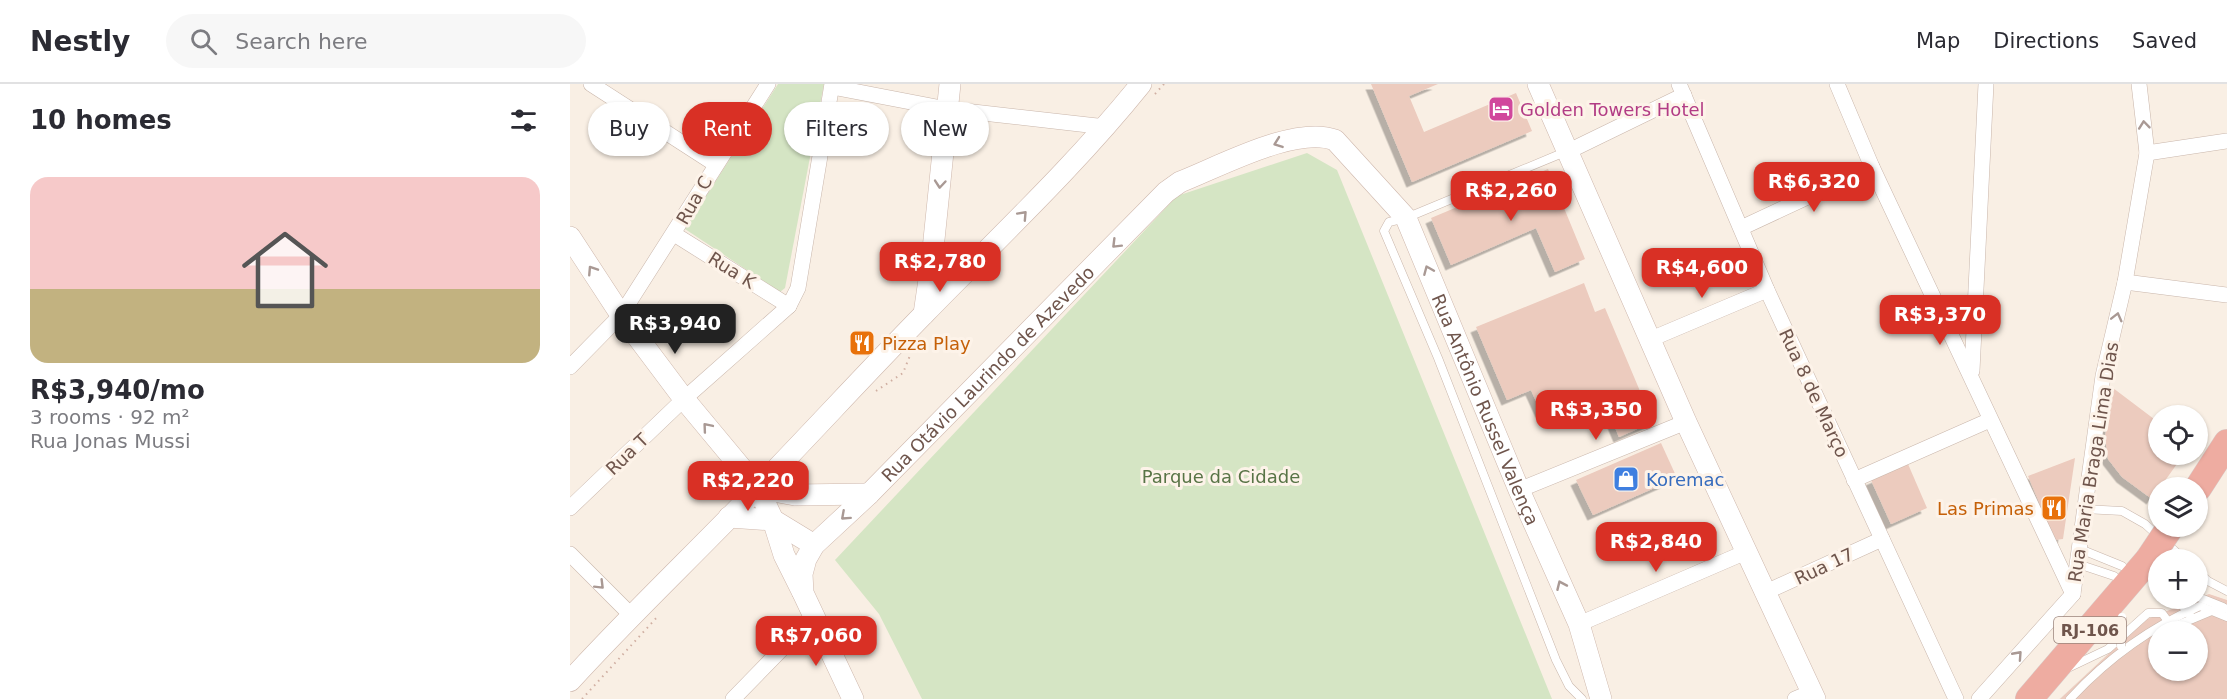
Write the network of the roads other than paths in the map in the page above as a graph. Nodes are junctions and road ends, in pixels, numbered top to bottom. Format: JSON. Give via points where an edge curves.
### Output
{"nodes":[{"id":1,"x":591,"y":84,"type":"edge"},
{"id":2,"x":768,"y":84,"type":"edge"},
{"id":3,"x":950,"y":84,"type":"edge"},
{"id":4,"x":1141,"y":84,"type":"edge"},
{"id":5,"x":1538,"y":84,"type":"edge"},
{"id":6,"x":1837,"y":84,"type":"edge"},
{"id":7,"x":1986,"y":84,"type":"edge"},
{"id":8,"x":2139,"y":84,"type":"edge"},
{"id":9,"x":832,"y":85,"type":"edge"},
{"id":10,"x":1682,"y":89,"type":"edge"},
{"id":11,"x":913,"y":102,"type":"edge"},
{"id":12,"x":948,"y":102,"type":"edge"},
{"id":13,"x":989,"y":114,"type":"edge"},
{"id":14,"x":1106,"y":127,"type":"junction"},
{"id":15,"x":1335,"y":140,"type":"joint"},
{"id":16,"x":2227,"y":141,"type":"edge"},
{"id":17,"x":1569,"y":151,"type":"junction"},
{"id":18,"x":2147,"y":153,"type":"junction"},
{"id":19,"x":942,"y":156,"type":"edge"},
{"id":20,"x":715,"y":164,"type":"junction"},
{"id":21,"x":1872,"y":167,"type":"junction"},
{"id":22,"x":1406,"y":218,"type":"junction"},
{"id":23,"x":1741,"y":228,"type":"junction"},
{"id":24,"x":674,"y":234,"type":"junction"},
{"id":25,"x":570,"y":237,"type":"edge"},
{"id":26,"x":932,"y":259,"type":"junction"},
{"id":27,"x":967,"y":271,"type":"junction"},
{"id":28,"x":2125,"y":282,"type":"junction"},
{"id":29,"x":1767,"y":290,"type":"junction"},
{"id":30,"x":2227,"y":295,"type":"edge"},
{"id":31,"x":789,"y":306,"type":"junction"},
{"id":32,"x":924,"y":314,"type":"junction"},
{"id":33,"x":621,"y":315,"type":"junction"},
{"id":34,"x":1651,"y":339,"type":"junction"},
{"id":35,"x":570,"y":367,"type":"edge"},
{"id":36,"x":1972,"y":374,"type":"junction"},
{"id":37,"x":684,"y":399,"type":"junction"},
{"id":38,"x":1990,"y":420,"type":"junction"},
{"id":39,"x":1686,"y":422,"type":"junction"},
{"id":40,"x":2227,"y":443,"type":"edge"},
{"id":41,"x":2212,"y":476,"type":"edge"},
{"id":42,"x":1854,"y":480,"type":"junction"},
{"id":43,"x":758,"y":488,"type":"junction"},
{"id":44,"x":1519,"y":490,"type":"junction"},
{"id":45,"x":869,"y":494,"type":"junction"},
{"id":46,"x":570,"y":508,"type":"edge"},
{"id":47,"x":2084,"y":509,"type":"junction"},
{"id":48,"x":729,"y":517,"type":"junction"},
{"id":49,"x":773,"y":520,"type":"junction"},
{"id":50,"x":2164,"y":537,"type":"edge"},
{"id":51,"x":1882,"y":539,"type":"junction"},
{"id":52,"x":814,"y":545,"type":"junction"},
{"id":53,"x":2172,"y":549,"type":"edge"},
{"id":54,"x":1746,"y":552,"type":"junction"},
{"id":55,"x":570,"y":554,"type":"edge"},
{"id":56,"x":2054,"y":554,"type":"junction"},
{"id":57,"x":2079,"y":556,"type":"junction"},
{"id":58,"x":2208,"y":581,"type":"edge"},
{"id":59,"x":2120,"y":588,"type":"junction"},
{"id":60,"x":2227,"y":591,"type":"edge"},
{"id":61,"x":1766,"y":592,"type":"junction"},
{"id":62,"x":803,"y":593,"type":"junction"},
{"id":63,"x":2073,"y":594,"type":"junction"},
{"id":64,"x":2208,"y":601,"type":"edge"},
{"id":65,"x":2225,"y":607,"type":"edge"},
{"id":66,"x":2185,"y":609,"type":"edge"},
{"id":67,"x":631,"y":615,"type":"junction"},
{"id":68,"x":2227,"y":616,"type":"edge"},
{"id":69,"x":813,"y":617,"type":"junction"},
{"id":70,"x":2192,"y":618,"type":"junction"},
{"id":71,"x":2168,"y":621,"type":"edge"},
{"id":72,"x":2185,"y":621,"type":"edge"},
{"id":73,"x":1579,"y":624,"type":"junction"},
{"id":74,"x":2148,"y":640,"type":"edge"},
{"id":75,"x":2121,"y":649,"type":"junction"},
{"id":76,"x":2051,"y":675,"type":"junction"},
{"id":77,"x":570,"y":681,"type":"edge"},
{"id":78,"x":1808,"y":697,"type":"edge"},
{"id":79,"x":733,"y":699,"type":"edge"},
{"id":80,"x":853,"y":699,"type":"edge"},
{"id":81,"x":1582,"y":699,"type":"edge"},
{"id":82,"x":1601,"y":699,"type":"edge"},
{"id":83,"x":1956,"y":699,"type":"edge"},
{"id":84,"x":1979,"y":699,"type":"edge"},
{"id":85,"x":2029,"y":699,"type":"edge"},
{"id":86,"x":2071,"y":699,"type":"edge"}],
"edges":[{"from":1,"to":20,"type":"street"},
{"from":2,"to":20,"type":"street","name":"Rua C"},
{"from":3,"to":12,"type":"street"},
{"from":4,"to":14,"type":"street"},
{"from":5,"to":17,"type":"street"},
{"from":6,"to":21,"type":"street"},
{"from":7,"to":36,"type":"street"},
{"from":18,"to":8,"type":"street","name":"Rua Maria Braga Lima Dias","one_way":true},
{"from":9,"to":11,"type":"street"},
{"from":9,"to":31,"type":"street","via":[[798,288]]},
{"from":10,"to":17,"type":"street"},
{"from":10,"to":23,"type":"street","name":"Rua 8 de Março"},
{"from":13,"to":14,"type":"street"},
{"from":27,"to":14,"type":"street","one_way":true},
{"from":15,"to":22,"type":"street","name":"Rua Antônio Russel Valença"},
{"from":15,"to":45,"type":"street","name":"Rua Otávio Laurindo de Azevedo","one_way":true,"via":[[1323,136],[1285,140],[1180,182],[1166,192]]},
{"from":16,"to":18,"type":"street"},
{"from":17,"to":22,"type":"lane"},
{"from":17,"to":34,"type":"street"},
{"from":18,"to":28,"type":"street","name":"Rua Maria Braga Lima Dias"},
{"from":19,"to":26,"type":"street","one_way":true},
{"from":20,"to":24,"type":"street","name":"Rua C"},
{"from":21,"to":23,"type":"street"},
{"from":21,"to":36,"type":"street"},
{"from":44,"to":22,"type":"street","name":"Rua Antônio Russel Valença","one_way":true},
{"from":22,"to":81,"type":"lane","via":[[1389,222],[1384,231],[1386,238],[1438,358],[1556,660],[1569,686]]},
{"from":23,"to":29,"type":"street","name":"Rua 8 de Março"},
{"from":24,"to":31,"type":"street","name":"Rua K"},
{"from":24,"to":33,"type":"street","name":"Rua C"},
{"from":33,"to":25,"type":"street","one_way":true},
{"from":26,"to":27,"type":"street","via":[[944,274]]},
{"from":26,"to":32,"type":"street"},
{"from":27,"to":32,"type":"street"},
{"from":28,"to":30,"type":"street"},
{"from":47,"to":28,"type":"street","name":"Rua Maria Braga Lima Dias","one_way":true,"via":[[2103,376]]},
{"from":29,"to":34,"type":"street"},
{"from":29,"to":42,"type":"street","name":"Rua 8 de Março"},
{"from":31,"to":37,"type":"street","name":"Rua T"},
{"from":32,"to":43,"type":"street"},
{"from":33,"to":35,"type":"street","name":"Rua C"},
{"from":33,"to":37,"type":"street"},
{"from":34,"to":39,"type":"street"},
{"from":36,"to":38,"type":"street"},
{"from":43,"to":37,"type":"street","one_way":true},
{"from":37,"to":46,"type":"street","name":"Rua T"},
{"from":38,"to":42,"type":"street"},
{"from":38,"to":56,"type":"street"},
{"from":39,"to":44,"type":"street"},
{"from":39,"to":54,"type":"street"},
{"from":40,"to":41,"type":"highway"},
{"from":42,"to":51,"type":"street","name":"Rua 8 de Março"},
{"from":43,"to":45,"type":"street","via":[[795,495]]},
{"from":43,"to":48,"type":"street"},
{"from":43,"to":49,"type":"street"},
{"from":73,"to":44,"type":"street","name":"Rua Antônio Russel Valença","one_way":true},
{"from":45,"to":52,"type":"street","name":"Rua Otávio Laurindo de Azevedo","one_way":true},
{"from":47,"to":53,"type":"lane","via":[[2122,512],[2145,524]]},
{"from":47,"to":57,"type":"street","name":"Rua Maria Braga Lima Dias"},
{"from":48,"to":49,"type":"street"},
{"from":48,"to":67,"type":"street"},
{"from":49,"to":52,"type":"street"},
{"from":49,"to":62,"type":"street","via":[[784,555]]},
{"from":50,"to":59,"type":"highway","number":"RJ-106","bridge":true,"via":[[2149,559]]},
{"from":51,"to":61,"type":"street","name":"Rua 17"},
{"from":51,"to":83,"type":"street","name":"Rua 8 de Março"},
{"from":52,"to":62,"type":"street","name":"Rua Otávio Laurindo de Azevedo","via":[[804,566]]},
{"from":54,"to":61,"type":"street"},
{"from":54,"to":73,"type":"street"},
{"from":55,"to":67,"type":"street","one_way":true},
{"from":56,"to":57,"type":"street"},
{"from":56,"to":63,"type":"street"},
{"from":57,"to":59,"type":"lane"},
{"from":57,"to":59,"type":"lane"},
{"from":57,"to":63,"type":"street","name":"Rua Maria Braga Lima Dias"},
{"from":58,"to":60,"type":"lane"},
{"from":59,"to":75,"type":"lane","bridge":true},
{"from":59,"to":76,"type":"highway","number":"RJ-106"},
{"from":61,"to":78,"type":"street"},
{"from":62,"to":69,"type":"street","name":"Rua Otávio Laurindo de Azevedo"},
{"from":84,"to":63,"type":"street","name":"Rua Maria Braga Lima Dias","one_way":true},
{"from":64,"to":65,"type":"lane"},
{"from":65,"to":70,"type":"lane"},
{"from":66,"to":70,"type":"lane"},
{"from":67,"to":77,"type":"street"},
{"from":68,"to":75,"type":"lane","via":[[2200,606],[2165,621]]},
{"from":69,"to":79,"type":"street"},
{"from":69,"to":80,"type":"street","name":"Rua Otávio Laurindo de Azevedo"},
{"from":70,"to":72,"type":"lane"},
{"from":71,"to":76,"type":"lane","via":[[2162,613],[2148,613],[2108,649]]},
{"from":73,"to":82,"type":"street","name":"Rua Antônio Russel Valença"},
{"from":74,"to":86,"type":"lane"},
{"from":75,"to":86,"type":"lane"},
{"from":76,"to":85,"type":"highway","number":"RJ-106"}]}
